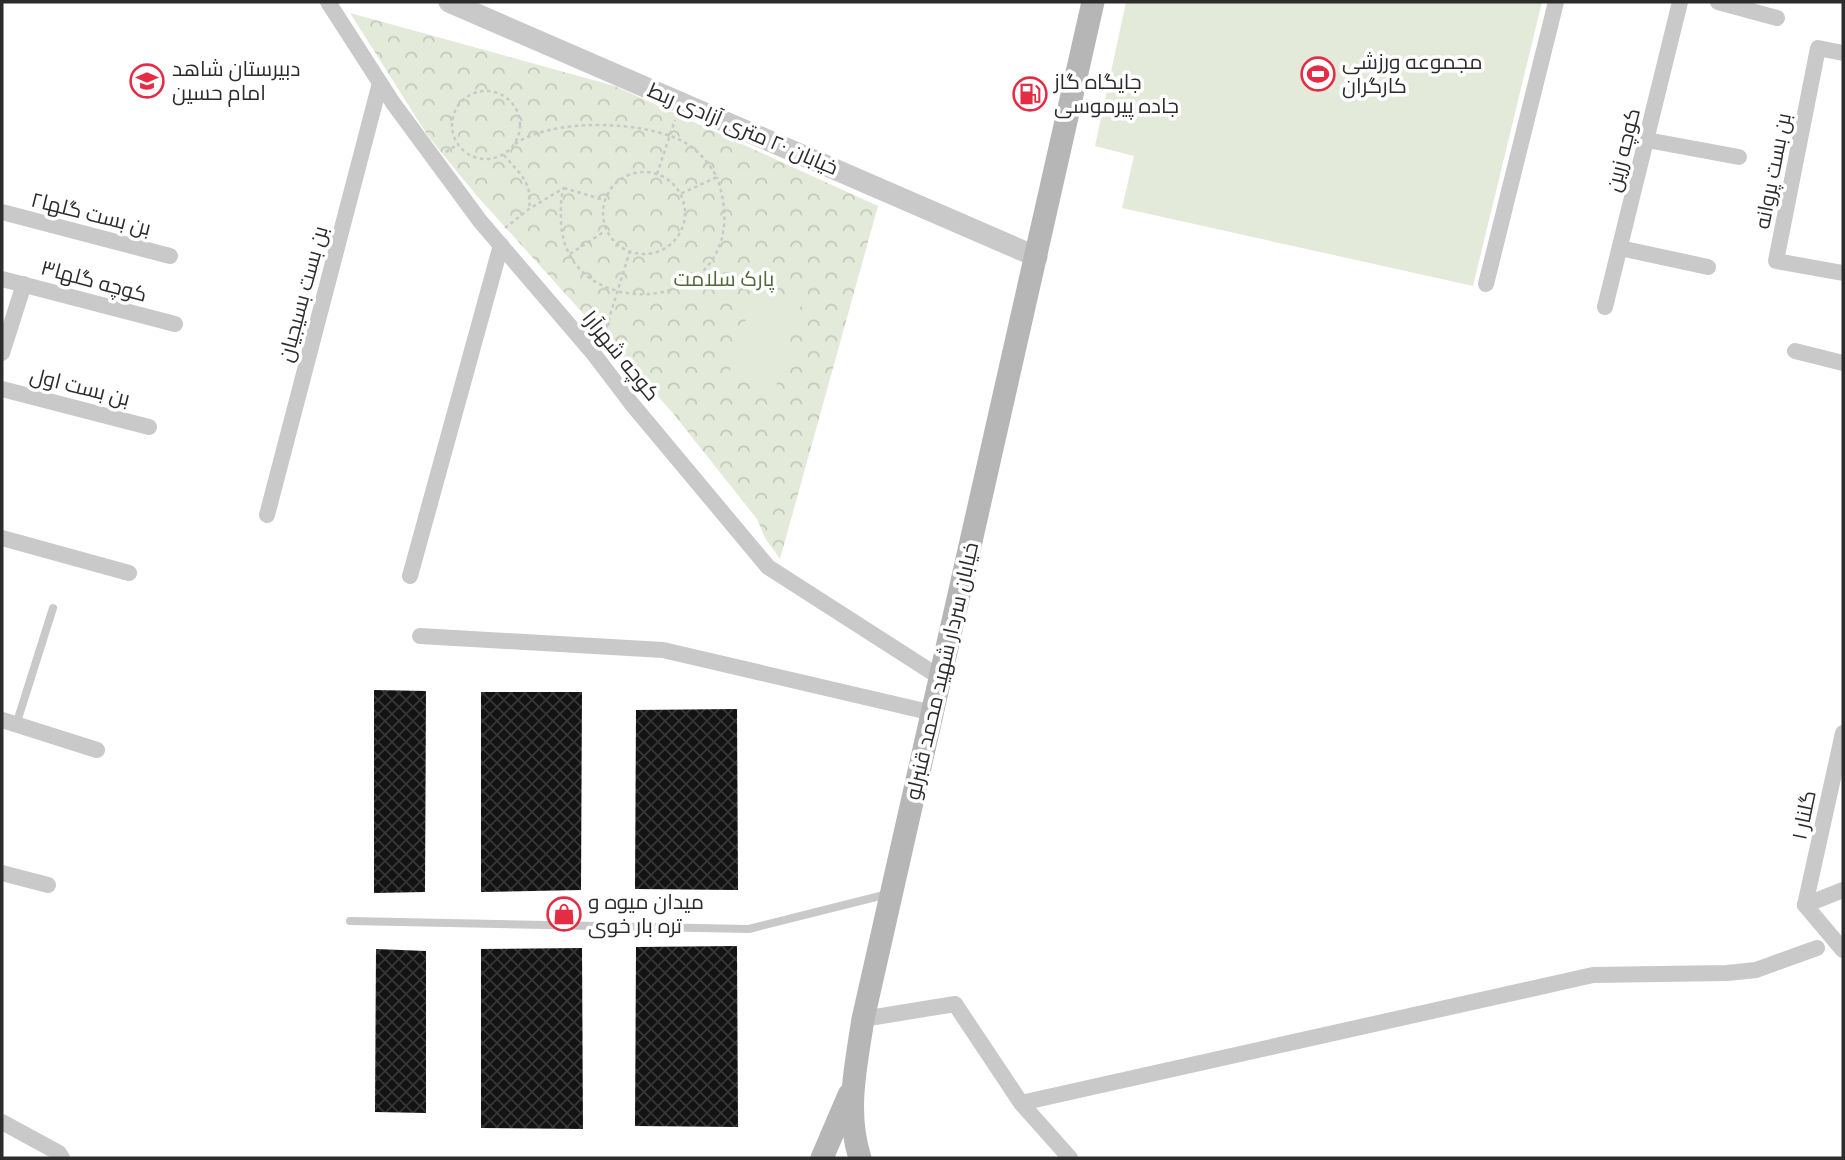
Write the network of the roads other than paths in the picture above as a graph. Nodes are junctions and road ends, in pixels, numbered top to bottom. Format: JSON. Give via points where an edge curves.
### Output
{"nodes":[{"id":1,"x":328,"y":2,"type":"edge"},
{"id":2,"x":449,"y":2,"type":"edge"},
{"id":3,"x":1093,"y":2,"type":"edge"},
{"id":4,"x":1556,"y":2,"type":"edge"},
{"id":5,"x":1680,"y":2,"type":"edge"},
{"id":6,"x":1718,"y":2,"type":"edge"},
{"id":7,"x":1777,"y":18,"type":"dead end"},
{"id":8,"x":1843,"y":53,"type":"edge"},
{"id":9,"x":380,"y":83,"type":"junction"},
{"id":10,"x":1647,"y":140,"type":"junction"},
{"id":11,"x":1740,"y":157,"type":"dead end"},
{"id":12,"x":2,"y":212,"type":"edge"},
{"id":13,"x":498,"y":241,"type":"junction"},
{"id":14,"x":1620,"y":248,"type":"junction"},
{"id":15,"x":170,"y":256,"type":"dead end"},
{"id":16,"x":1037,"y":257,"type":"junction"},
{"id":17,"x":1708,"y":267,"type":"dead end"},
{"id":18,"x":1843,"y":273,"type":"edge"},
{"id":19,"x":2,"y":279,"type":"edge"},
{"id":20,"x":24,"y":284,"type":"junction"},
{"id":21,"x":1486,"y":285,"type":"dead end"},
{"id":22,"x":1605,"y":307,"type":"dead end"},
{"id":23,"x":175,"y":324,"type":"dead end"},
{"id":24,"x":1796,"y":351,"type":"dead end"},
{"id":25,"x":2,"y":353,"type":"edge"},
{"id":26,"x":1843,"y":363,"type":"edge"},
{"id":27,"x":2,"y":389,"type":"edge"},
{"id":28,"x":149,"y":426,"type":"dead end"},
{"id":29,"x":267,"y":515,"type":"dead end"},
{"id":30,"x":2,"y":538,"type":"edge"},
{"id":31,"x":129,"y":573,"type":"dead end"},
{"id":32,"x":410,"y":576,"type":"dead end"},
{"id":33,"x":53,"y":608,"type":"dead end"},
{"id":34,"x":421,"y":635,"type":"dead end"},
{"id":35,"x":941,"y":678,"type":"junction"},
{"id":36,"x":933,"y":713,"type":"junction"},
{"id":37,"x":9,"y":723,"type":"edge"},
{"id":38,"x":1843,"y":733,"type":"edge"},
{"id":39,"x":97,"y":750,"type":"dead end"},
{"id":40,"x":2,"y":873,"type":"edge"},
{"id":41,"x":48,"y":885,"type":"dead end"},
{"id":42,"x":1843,"y":890,"type":"edge"},
{"id":43,"x":891,"y":893,"type":"junction"},
{"id":44,"x":1805,"y":905,"type":"junction"},
{"id":45,"x":350,"y":921,"type":"dead end"},
{"id":46,"x":1818,"y":948,"type":"dead end"},
{"id":47,"x":1843,"y":950,"type":"edge"},
{"id":48,"x":863,"y":1019,"type":"junction"},
{"id":49,"x":853,"y":1086,"type":"junction"},
{"id":50,"x":1021,"y":1102,"type":"junction"},
{"id":51,"x":2,"y":1122,"type":"edge"},
{"id":52,"x":62,"y":1158,"type":"edge"},
{"id":53,"x":822,"y":1158,"type":"edge"},
{"id":54,"x":860,"y":1158,"type":"edge"},
{"id":55,"x":1070,"y":1158,"type":"edge"}],
"edges":[{"from":1,"to":9,"type":"street","name":"کوچه شهرآرا"},
{"from":2,"to":16,"type":"street","name":"خیابان ۲۰ متری آزادی ربط"},
{"from":3,"to":16,"type":"main road","name":"خیابان سردار شهید محمد قنبرلو"},
{"from":4,"to":21,"type":"street"},
{"from":5,"to":10,"type":"street","name":"کوچه زرین"},
{"from":6,"to":7,"type":"street"},
{"from":8,"to":18,"type":"street","name":"بن بست پروانه","via":[[1818,48],[1776,261]]},
{"from":9,"to":13,"type":"street","name":"کوچه شهرآرا"},
{"from":9,"to":29,"type":"street","name":"بن بست بسیجیان"},
{"from":10,"to":11,"type":"street"},
{"from":10,"to":14,"type":"street","name":"کوچه زرین"},
{"from":12,"to":15,"type":"street","name":"بن بست گلها۲"},
{"from":13,"to":32,"type":"street"},
{"from":13,"to":35,"type":"street","name":"کوچه شهرآرا","via":[[768,567]]},
{"from":14,"to":17,"type":"street"},
{"from":14,"to":22,"type":"street","name":"کوچه زرین"},
{"from":16,"to":35,"type":"main road","name":"خیابان سردار شهید محمد قنبرلو"},
{"from":19,"to":20,"type":"street","name":"کوچه گلها۳"},
{"from":20,"to":23,"type":"street","name":"کوچه گلها۳"},
{"from":20,"to":25,"type":"street"},
{"from":24,"to":26,"type":"street"},
{"from":27,"to":28,"type":"street","name":"بن بست اول"},
{"from":30,"to":31,"type":"street"},
{"from":33,"to":37,"type":"lane"},
{"from":34,"to":36,"type":"street","via":[[663,650]]},
{"from":35,"to":36,"type":"main road","name":"خیابان سردار شهید محمد قنبرلو"},
{"from":36,"to":43,"type":"main road","name":"خیابان سردار شهید محمد قنبرلو"},
{"from":37,"to":39,"type":"street"},
{"from":38,"to":44,"type":"street","name":"۱ گلنار"},
{"from":40,"to":41,"type":"street"},
{"from":42,"to":44,"type":"street"},
{"from":43,"to":45,"type":"lane","via":[[749,929]]},
{"from":43,"to":48,"type":"main road","name":"خیابان سردار شهید محمد قنبرلو"},
{"from":44,"to":47,"type":"street"},
{"from":46,"to":50,"type":"street","via":[[1756,970],[1593,975]]},
{"from":48,"to":49,"type":"main road","name":"خیابان سردار شهید محمد قنبرلو"},
{"from":48,"to":50,"type":"street","via":[[955,1004]]},
{"from":49,"to":53,"type":"main road"},
{"from":49,"to":54,"type":"main road","via":[[853,1136]]},
{"from":50,"to":55,"type":"street"},
{"from":51,"to":52,"type":"street"}]}
